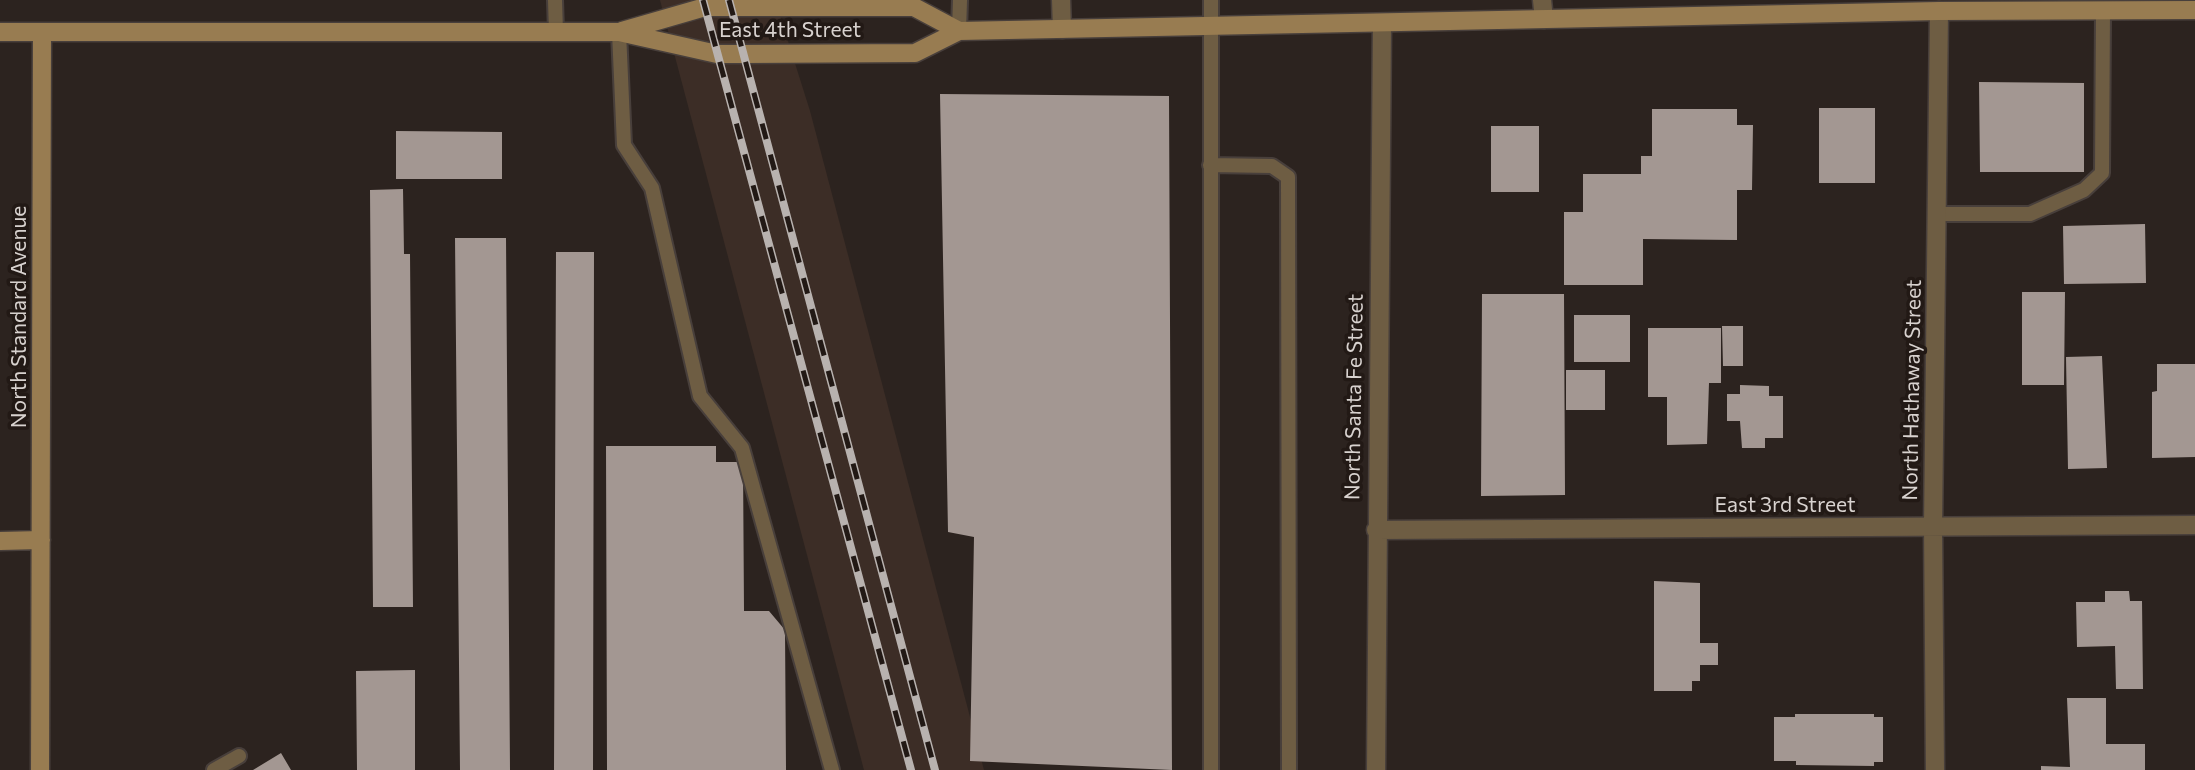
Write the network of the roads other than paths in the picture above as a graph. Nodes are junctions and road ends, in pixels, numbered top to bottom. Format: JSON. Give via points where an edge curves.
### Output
{"nodes":[{"id":1,"x":555,"y":0,"type":"edge"},
{"id":2,"x":960,"y":0,"type":"edge"},
{"id":3,"x":1061,"y":0,"type":"edge"},
{"id":4,"x":1211,"y":0,"type":"edge"},
{"id":5,"x":1542,"y":0,"type":"edge"},
{"id":6,"x":2030,"y":5,"type":"edge"},
{"id":7,"x":2195,"y":10,"type":"edge"},
{"id":8,"x":2103,"y":11,"type":"junction"},
{"id":9,"x":1939,"y":12,"type":"junction"},
{"id":10,"x":1544,"y":19,"type":"junction"},
{"id":11,"x":1382,"y":24,"type":"junction"},
{"id":12,"x":1212,"y":27,"type":"junction"},
{"id":13,"x":1062,"y":29,"type":"junction"},
{"id":14,"x":959,"y":31,"type":"junction"},
{"id":15,"x":0,"y":32,"type":"edge"},
{"id":16,"x":42,"y":32,"type":"junction"},
{"id":17,"x":556,"y":32,"type":"junction"},
{"id":18,"x":619,"y":32,"type":"junction"},
{"id":19,"x":1210,"y":164,"type":"junction"},
{"id":20,"x":1937,"y":214,"type":"junction"},
{"id":21,"x":2195,"y":525,"type":"edge"},
{"id":22,"x":1933,"y":526,"type":"junction"},
{"id":23,"x":1376,"y":530,"type":"junction"},
{"id":24,"x":41,"y":540,"type":"junction"},
{"id":25,"x":0,"y":541,"type":"edge"},
{"id":26,"x":239,"y":756,"type":"dead end"},
{"id":27,"x":40,"y":770,"type":"edge"},
{"id":28,"x":214,"y":770,"type":"edge"},
{"id":29,"x":832,"y":770,"type":"edge"},
{"id":30,"x":1211,"y":770,"type":"edge"},
{"id":31,"x":1289,"y":770,"type":"edge"},
{"id":32,"x":1376,"y":770,"type":"edge"},
{"id":33,"x":1935,"y":770,"type":"edge"}],
"edges":[{"from":1,"to":17,"type":"lane"},
{"from":2,"to":14,"type":"lane"},
{"from":3,"to":13,"type":"street"},
{"from":4,"to":12,"type":"lane"},
{"from":5,"to":10,"type":"street"},
{"from":6,"to":8,"type":"main road","name":"East 4th Street"},
{"from":6,"to":9,"type":"main road","name":"East 4th Street"},
{"from":7,"to":8,"type":"main road","name":"East 4th Street"},
{"from":8,"to":20,"type":"lane","via":[[2102,173],[2084,190],[2030,214]]},
{"from":9,"to":10,"type":"main road","name":"East 4th Street"},
{"from":9,"to":20,"type":"street","name":"North Hathaway Street"},
{"from":10,"to":11,"type":"main road","name":"East 4th Street"},
{"from":11,"to":12,"type":"main road","name":"East 4th Street"},
{"from":11,"to":23,"type":"street","name":"North Santa Fe Street"},
{"from":12,"to":13,"type":"main road","name":"East 4th Street"},
{"from":12,"to":19,"type":"lane"},
{"from":13,"to":14,"type":"main road","name":"East 4th Street"},
{"from":14,"to":18,"type":"main road","name":"East 4th Street","via":[[915,52],[743,54],[717,54]]},
{"from":14,"to":18,"type":"main road","name":"East 4th Street","via":[[914,7],[705,7]]},
{"from":15,"to":16,"type":"main road","name":"East 4th Street"},
{"from":16,"to":17,"type":"main road","name":"East 4th Street"},
{"from":16,"to":24,"type":"main road","name":"North Standard Avenue"},
{"from":17,"to":18,"type":"main road","name":"East 4th Street"},
{"from":18,"to":29,"type":"lane","via":[[624,145],[652,188],[700,396],[742,448]]},
{"from":19,"to":30,"type":"lane"},
{"from":19,"to":31,"type":"lane","via":[[1272,166],[1288,177]]},
{"from":20,"to":22,"type":"street","name":"North Hathaway Street"},
{"from":21,"to":22,"type":"street","name":"East 3rd Street"},
{"from":22,"to":23,"type":"street","name":"East 3rd Street"},
{"from":22,"to":33,"type":"street","name":"North Hathaway Street"},
{"from":23,"to":32,"type":"street","name":"North Santa Fe Street"},
{"from":24,"to":25,"type":"main road"},
{"from":24,"to":27,"type":"main road","name":"North Standard Avenue"},
{"from":26,"to":28,"type":"lane"}]}
